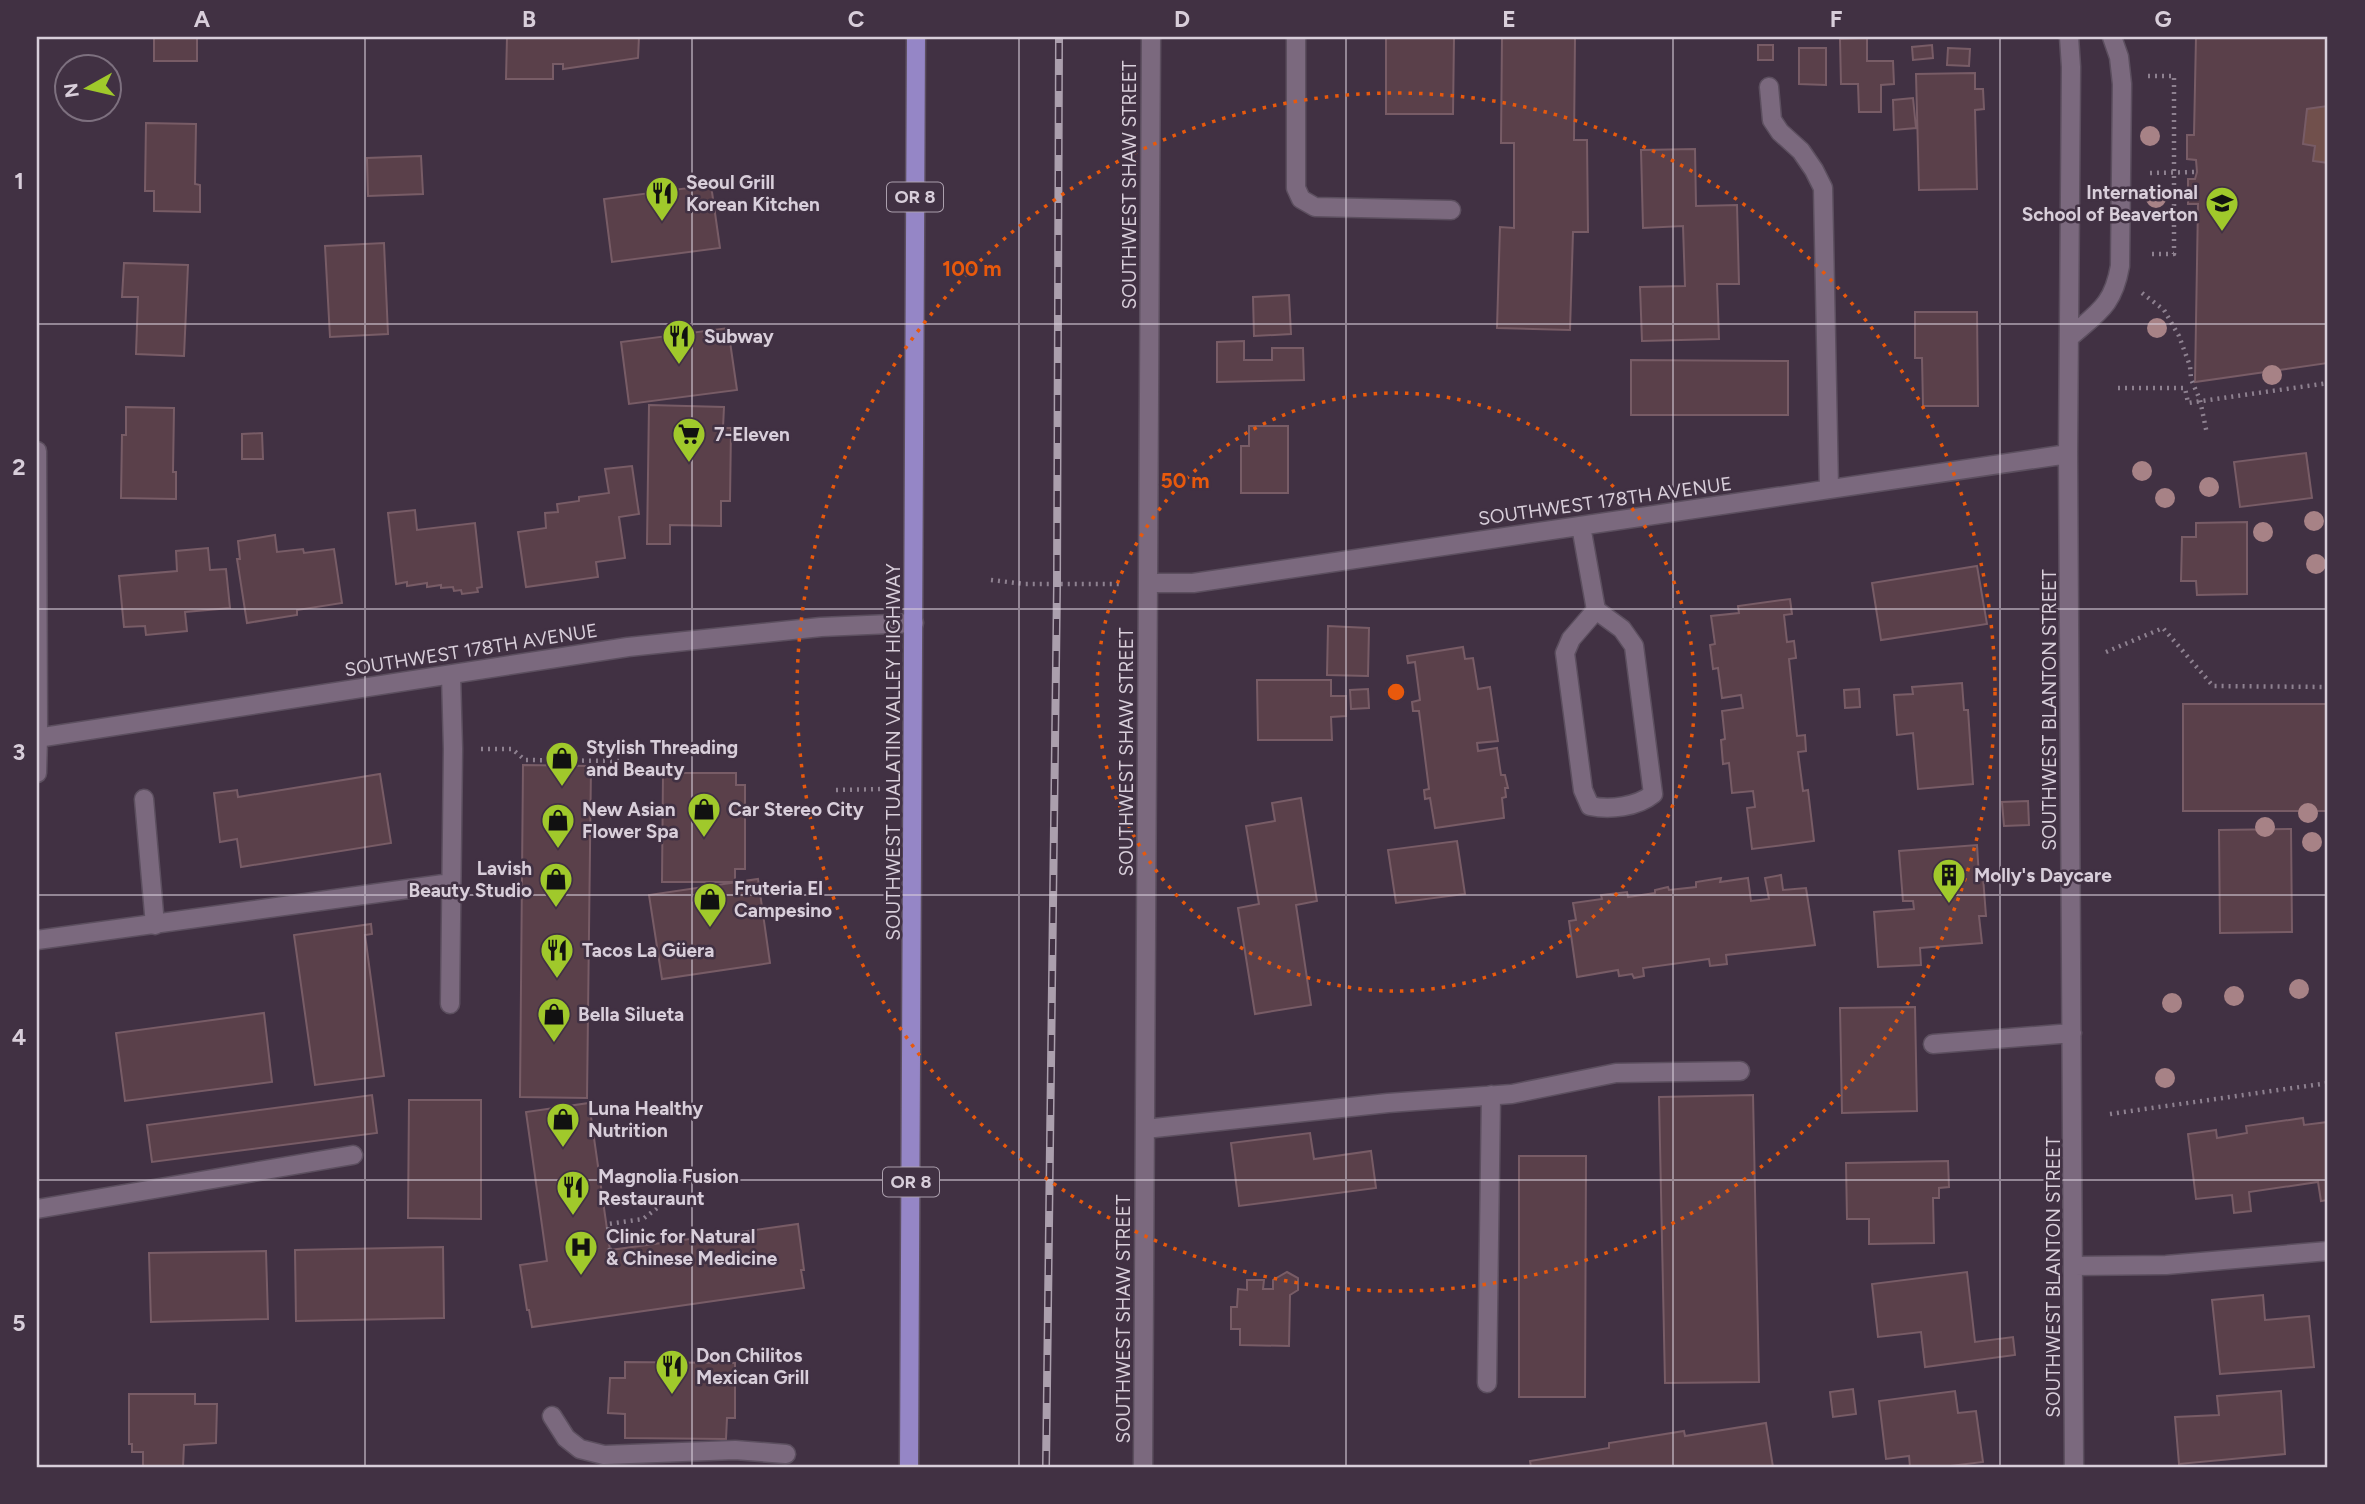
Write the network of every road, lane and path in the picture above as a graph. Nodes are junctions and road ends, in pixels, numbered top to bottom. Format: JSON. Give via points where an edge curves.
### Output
{"nodes":[{"id":1,"x":916,"y":37,"type":"edge"},
{"id":2,"x":1151,"y":37,"type":"edge"},
{"id":3,"x":1296,"y":37,"type":"edge"},
{"id":4,"x":2069,"y":37,"type":"edge"},
{"id":5,"x":2112,"y":37,"type":"edge"},
{"id":6,"x":2140,"y":76,"type":"dead end"},
{"id":7,"x":1769,"y":87,"type":"dead end"},
{"id":8,"x":2176,"y":171,"type":"junction"},
{"id":9,"x":2197,"y":172,"type":"dead end"},
{"id":10,"x":2139,"y":173,"type":"dead end"},
{"id":11,"x":1451,"y":210,"type":"dead end"},
{"id":12,"x":2138,"y":254,"type":"dead end"},
{"id":13,"x":2138,"y":290,"type":"dead end"},
{"id":14,"x":2069,"y":338,"type":"junction"},
{"id":15,"x":2328,"y":383,"type":"edge"},
{"id":16,"x":2118,"y":388,"type":"dead end"},
{"id":17,"x":2200,"y":400,"type":"junction"},
{"id":18,"x":2207,"y":434,"type":"dead end"},
{"id":19,"x":37,"y":451,"type":"edge"},
{"id":20,"x":2068,"y":454,"type":"junction"},
{"id":21,"x":1829,"y":489,"type":"junction"},
{"id":22,"x":1581,"y":526,"type":"junction"},
{"id":23,"x":991,"y":580,"type":"dead end"},
{"id":24,"x":1148,"y":583,"type":"junction"},
{"id":25,"x":1596,"y":610,"type":"junction"},
{"id":26,"x":914,"y":623,"type":"junction"},
{"id":27,"x":2106,"y":652,"type":"dead end"},
{"id":28,"x":451,"y":675,"type":"junction"},
{"id":29,"x":2328,"y":687,"type":"edge"},
{"id":30,"x":38,"y":738,"type":"edge"},
{"id":31,"x":453,"y":749,"type":"junction"},
{"id":32,"x":619,"y":761,"type":"dead end"},
{"id":33,"x":37,"y":773,"type":"edge"},
{"id":34,"x":912,"y":788,"type":"junction"},
{"id":35,"x":836,"y":790,"type":"dead end"},
{"id":36,"x":144,"y":799,"type":"dead end"},
{"id":37,"x":451,"y":883,"type":"junction"},
{"id":38,"x":155,"y":925,"type":"junction"},
{"id":39,"x":37,"y":940,"type":"edge"},
{"id":40,"x":450,"y":1004,"type":"dead end"},
{"id":41,"x":2072,"y":1033,"type":"junction"},
{"id":42,"x":1933,"y":1044,"type":"dead end"},
{"id":43,"x":1740,"y":1071,"type":"dead end"},
{"id":44,"x":2328,"y":1083,"type":"edge"},
{"id":45,"x":1491,"y":1095,"type":"junction"},
{"id":46,"x":2110,"y":1114,"type":"dead end"},
{"id":47,"x":1145,"y":1129,"type":"junction"},
{"id":48,"x":353,"y":1155,"type":"dead end"},
{"id":49,"x":673,"y":1196,"type":"dead end"},
{"id":50,"x":37,"y":1209,"type":"edge"},
{"id":51,"x":610,"y":1250,"type":"dead end"},
{"id":52,"x":2328,"y":1251,"type":"edge"},
{"id":53,"x":2074,"y":1266,"type":"junction"},
{"id":54,"x":1487,"y":1384,"type":"dead end"},
{"id":55,"x":552,"y":1416,"type":"dead end"},
{"id":56,"x":786,"y":1454,"type":"dead end"},
{"id":57,"x":909,"y":1467,"type":"edge"},
{"id":58,"x":1143,"y":1467,"type":"edge"},
{"id":59,"x":2074,"y":1467,"type":"edge"}],
"edges":[{"from":1,"to":26,"type":"main road","name":"SOUTHWEST TUALATIN VALLEY HIGHWAY","number":"OR 8"},
{"from":2,"to":24,"type":"street","name":"SOUTHWEST SHAW STREET"},
{"from":3,"to":11,"type":"street","via":[[1296,188],[1301,199],[1315,207]]},
{"from":4,"to":14,"type":"street","name":"SOUTHWEST BLANTON STREET"},
{"from":5,"to":14,"type":"street","via":[[2122,84],[2120,266],[2109,301]]},
{"from":6,"to":8,"type":"path","via":[[2174,76]]},
{"from":7,"to":21,"type":"street","via":[[1772,120],[1801,151],[1823,188]]},
{"from":8,"to":9,"type":"path"},
{"from":8,"to":10,"type":"path"},
{"from":8,"to":12,"type":"path","via":[[2174,254]]},
{"from":13,"to":17,"type":"path","via":[[2164,310],[2179,336]]},
{"from":14,"to":20,"type":"street","name":"SOUTHWEST BLANTON STREET"},
{"from":15,"to":17,"type":"path"},
{"from":16,"to":17,"type":"path","via":[[2185,388],[2188,402]]},
{"from":17,"to":18,"type":"path"},
{"from":19,"to":30,"type":"street"},
{"from":20,"to":21,"type":"street","name":"SOUTHWEST 178TH AVENUE"},
{"from":20,"to":41,"type":"street","name":"SOUTHWEST BLANTON STREET"},
{"from":21,"to":22,"type":"street","name":"SOUTHWEST 178TH AVENUE"},
{"from":22,"to":24,"type":"street","name":"SOUTHWEST 178TH AVENUE","via":[[1193,583]]},
{"from":22,"to":25,"type":"street"},
{"from":23,"to":24,"type":"path","via":[[1057,585]]},
{"from":24,"to":47,"type":"street","name":"SOUTHWEST SHAW STREET"},
{"from":25,"to":25,"type":"street","via":[[1565,653],[1583,790],[1590,806],[1602,809],[1633,804],[1653,794],[1634,646],[1622,629]]},
{"from":26,"to":28,"type":"street","name":"SOUTHWEST 178TH AVENUE","via":[[821,627],[628,647]]},
{"from":26,"to":34,"type":"main road","name":"SOUTHWEST TUALATIN VALLEY HIGHWAY","number":"OR 8"},
{"from":27,"to":29,"type":"path","via":[[2162,628],[2213,686]]},
{"from":28,"to":30,"type":"street","name":"SOUTHWEST 178TH AVENUE"},
{"from":28,"to":31,"type":"street"},
{"from":30,"to":33,"type":"street"},
{"from":31,"to":32,"type":"path","via":[[512,749],[526,761]]},
{"from":31,"to":37,"type":"street"},
{"from":34,"to":35,"type":"path"},
{"from":34,"to":57,"type":"main road","name":"SOUTHWEST TUALATIN VALLEY HIGHWAY","number":"OR 8"},
{"from":36,"to":38,"type":"street"},
{"from":37,"to":38,"type":"street"},
{"from":37,"to":40,"type":"street"},
{"from":38,"to":39,"type":"street"},
{"from":41,"to":42,"type":"street"},
{"from":41,"to":53,"type":"street","name":"SOUTHWEST BLANTON STREET"},
{"from":43,"to":45,"type":"street","via":[[1616,1073]]},
{"from":44,"to":46,"type":"path"},
{"from":45,"to":47,"type":"street"},
{"from":45,"to":54,"type":"street"},
{"from":47,"to":58,"type":"street","name":"SOUTHWEST SHAW STREET"},
{"from":48,"to":50,"type":"street"},
{"from":49,"to":51,"type":"path","via":[[643,1219],[608,1224]]},
{"from":52,"to":53,"type":"street","via":[[2166,1265]]},
{"from":53,"to":59,"type":"street","name":"SOUTHWEST BLANTON STREET"},
{"from":55,"to":56,"type":"street","via":[[580,1450],[604,1455],[735,1450]]}]}
